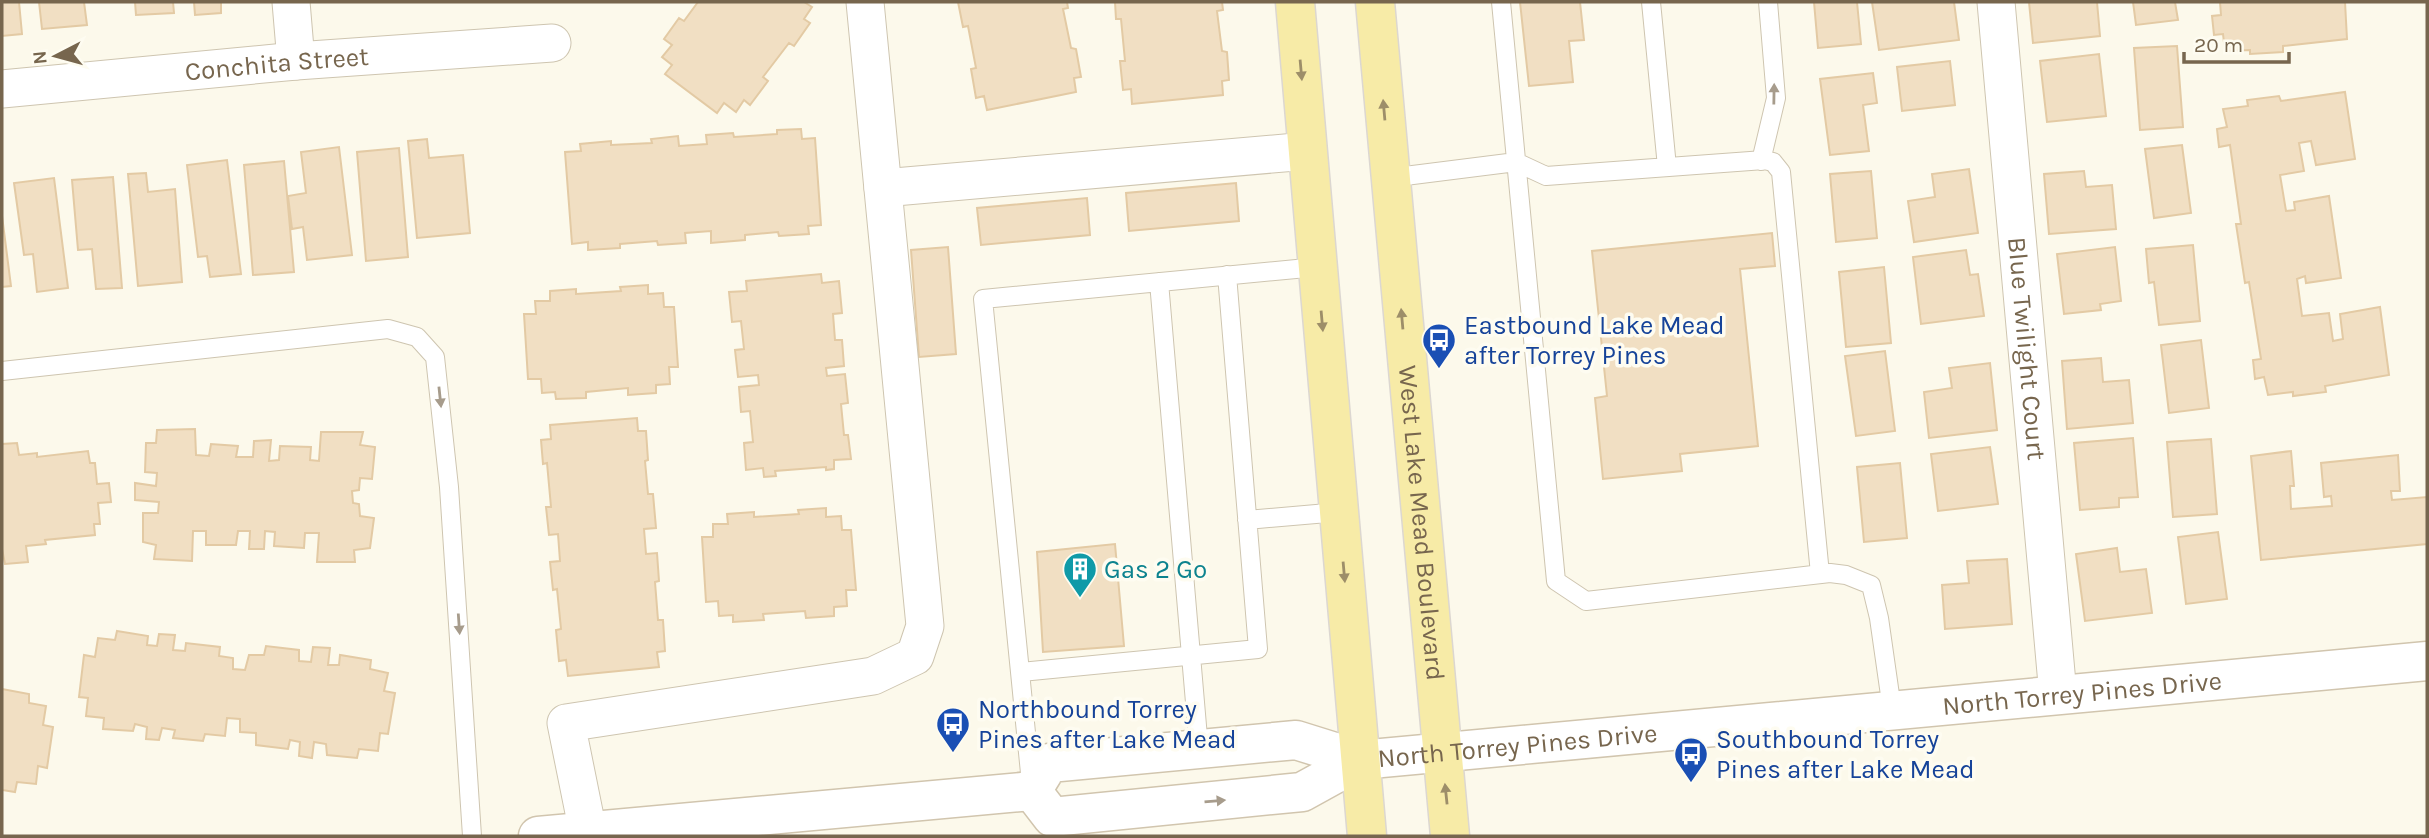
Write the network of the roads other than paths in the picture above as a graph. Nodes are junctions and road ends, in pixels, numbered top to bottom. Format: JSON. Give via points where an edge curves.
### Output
{"nodes":[{"id":1,"x":290,"y":2,"type":"edge"},
{"id":2,"x":865,"y":2,"type":"edge"},
{"id":3,"x":1295,"y":2,"type":"edge"},
{"id":4,"x":1375,"y":2,"type":"edge"},
{"id":5,"x":1501,"y":2,"type":"edge"},
{"id":6,"x":1651,"y":2,"type":"edge"},
{"id":7,"x":1768,"y":2,"type":"edge"},
{"id":8,"x":1996,"y":2,"type":"edge"},
{"id":9,"x":552,"y":43,"type":"dead end"},
{"id":10,"x":296,"y":61,"type":"junction"},
{"id":11,"x":2,"y":89,"type":"edge"},
{"id":12,"x":1307,"y":151,"type":"junction"},
{"id":13,"x":1761,"y":161,"type":"junction"},
{"id":14,"x":1517,"y":162,"type":"junction"},
{"id":15,"x":1667,"y":167,"type":"junction"},
{"id":16,"x":1389,"y":178,"type":"junction"},
{"id":17,"x":883,"y":188,"type":"junction"},
{"id":18,"x":1317,"y":267,"type":"junction"},
{"id":19,"x":1227,"y":275,"type":"junction"},
{"id":20,"x":1159,"y":282,"type":"junction"},
{"id":21,"x":2,"y":372,"type":"edge"},
{"id":22,"x":1339,"y":512,"type":"junction"},
{"id":23,"x":1247,"y":520,"type":"junction"},
{"id":24,"x":1819,"y":575,"type":"junction"},
{"id":25,"x":1192,"y":656,"type":"junction"},
{"id":26,"x":2427,"y":660,"type":"edge"},
{"id":27,"x":1021,"y":672,"type":"junction"},
{"id":28,"x":2058,"y":695,"type":"junction"},
{"id":29,"x":1892,"y":709,"type":"junction"},
{"id":30,"x":1199,"y":749,"type":"junction"},
{"id":31,"x":1442,"y":751,"type":"junction"},
{"id":32,"x":1360,"y":760,"type":"junction"},
{"id":33,"x":1032,"y":791,"type":"junction"},
{"id":34,"x":588,"y":832,"type":"junction"},
{"id":35,"x":472,"y":836,"type":"edge"},
{"id":36,"x":538,"y":836,"type":"edge"},
{"id":37,"x":1367,"y":836,"type":"edge"},
{"id":38,"x":1450,"y":836,"type":"edge"}],
"edges":[{"from":1,"to":10,"type":"street"},
{"from":2,"to":17,"type":"street"},
{"from":3,"to":12,"type":"main road","one_way":true},
{"from":16,"to":4,"type":"main road","name":"West Lake Mead Boulevard","one_way":true},
{"from":5,"to":14,"type":"lane"},
{"from":6,"to":15,"type":"lane"},
{"from":13,"to":7,"type":"lane","one_way":true,"via":[[1776,98]]},
{"from":8,"to":28,"type":"street","name":"Blue Twilight Court"},
{"from":9,"to":10,"type":"street","name":"Conchita Street"},
{"from":10,"to":11,"type":"street","name":"Conchita Street"},
{"from":12,"to":17,"type":"street"},
{"from":12,"to":18,"type":"main road"},
{"from":13,"to":15,"type":"lane"},
{"from":13,"to":24,"type":"lane","via":[[1773,162],[1781,172]]},
{"from":14,"to":15,"type":"lane","via":[[1546,176]]},
{"from":14,"to":16,"type":"lane"},
{"from":14,"to":24,"type":"lane","via":[[1556,581],[1586,601]]},
{"from":31,"to":16,"type":"main road","name":"West Lake Mead Boulevard","one_way":true},
{"from":17,"to":34,"type":"street","via":[[925,626],[915,656],[873,676],[566,723]]},
{"from":18,"to":19,"type":"lane"},
{"from":18,"to":22,"type":"main road","one_way":true},
{"from":19,"to":20,"type":"lane"},
{"from":19,"to":23,"type":"lane"},
{"from":20,"to":25,"type":"lane"},
{"from":20,"to":27,"type":"lane","via":[[983,299]]},
{"from":21,"to":35,"type":"lane","one_way":true,"via":[[388,329],[417,337],[435,357],[449,486]]},
{"from":22,"to":23,"type":"lane"},
{"from":22,"to":32,"type":"main road","one_way":true},
{"from":23,"to":25,"type":"lane","via":[[1258,649]]},
{"from":24,"to":29,"type":"lane","via":[[1846,575],[1871,585]]},
{"from":25,"to":27,"type":"lane"},
{"from":25,"to":30,"type":"lane"},
{"from":26,"to":28,"type":"main road","name":"North Torrey Pines Drive"},
{"from":27,"to":33,"type":"lane"},
{"from":28,"to":29,"type":"main road","name":"North Torrey Pines Drive"},
{"from":29,"to":31,"type":"main road","name":"North Torrey Pines Drive"},
{"from":30,"to":32,"type":"main road","name":"North Torrey Pines Drive","via":[[1296,740]]},
{"from":30,"to":33,"type":"main road","name":"North Torrey Pines Drive","via":[[1049,763]]},
{"from":31,"to":32,"type":"main road","name":"North Torrey Pines Drive"},
{"from":38,"to":31,"type":"main road","name":"West Lake Mead Boulevard","one_way":true},
{"from":33,"to":32,"type":"main road","name":"North Torrey Pines Drive","one_way":true,"via":[[1052,817],[1096,818],[1303,793]]},
{"from":32,"to":37,"type":"main road"},
{"from":33,"to":34,"type":"main road"},
{"from":34,"to":36,"type":"main road"}]}
